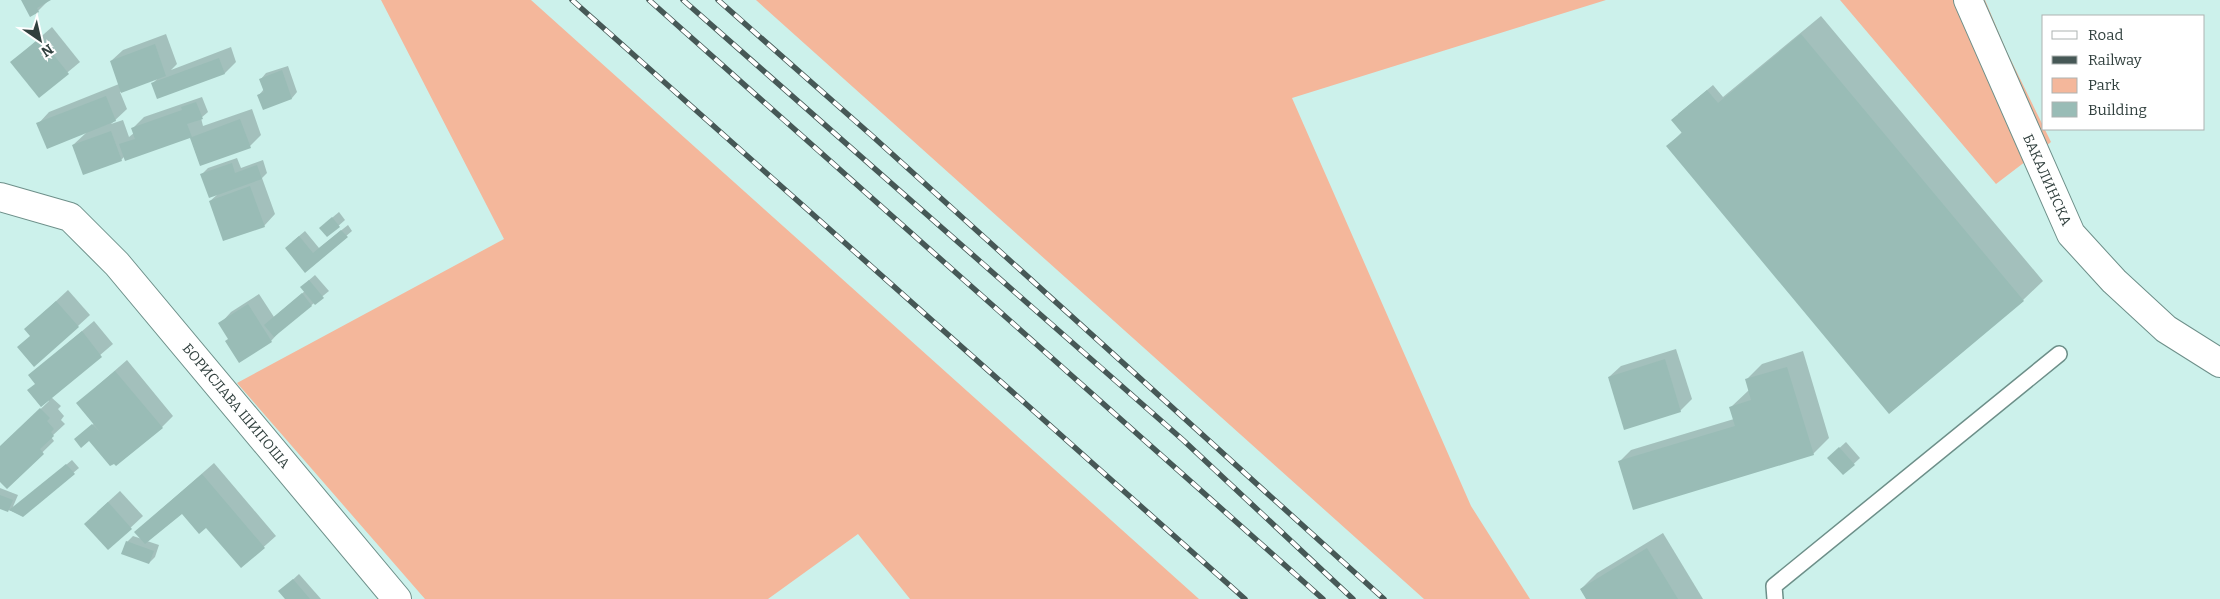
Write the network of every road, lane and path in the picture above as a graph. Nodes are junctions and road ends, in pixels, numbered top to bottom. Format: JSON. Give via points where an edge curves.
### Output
{"nodes":[{"id":1,"x":1968,"y":0,"type":"edge"},
{"id":2,"x":0,"y":197,"type":"edge"},
{"id":3,"x":2059,"y":354,"type":"dead end"},
{"id":4,"x":2220,"y":363,"type":"edge"},
{"id":5,"x":397,"y":599,"type":"edge"},
{"id":6,"x":1775,"y":599,"type":"edge"}],
"edges":[{"from":1,"to":4,"type":"street","name":"БАКАЛИНСКА","via":[[2071,234],[2114,281],[2166,329]]},
{"from":2,"to":5,"type":"street","name":"БОРИСЛАВА ШИПОША","via":[[70,217],[117,264]]},
{"from":3,"to":6,"type":"lane","via":[[1774,586]]}]}
